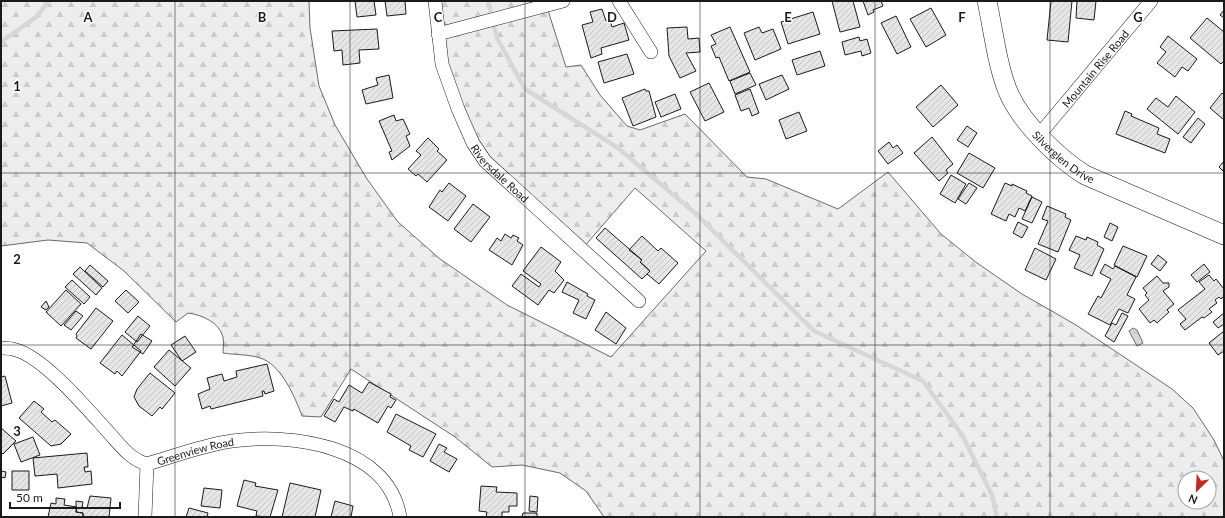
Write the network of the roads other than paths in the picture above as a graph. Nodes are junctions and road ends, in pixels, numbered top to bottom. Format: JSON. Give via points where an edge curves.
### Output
{"nodes":[{"id":1,"x":435,"y":1,"type":"edge"},
{"id":2,"x":563,"y":1,"type":"edge"},
{"id":3,"x":618,"y":1,"type":"edge"},
{"id":4,"x":987,"y":1,"type":"edge"},
{"id":5,"x":1152,"y":1,"type":"edge"},
{"id":6,"x":545,"y":3,"type":"edge"},
{"id":7,"x":438,"y":34,"type":"junction"},
{"id":8,"x":651,"y":52,"type":"dead end"},
{"id":9,"x":1039,"y":135,"type":"junction"},
{"id":10,"x":1224,"y":235,"type":"edge"},
{"id":11,"x":639,"y":301,"type":"dead end"},
{"id":12,"x":1,"y":348,"type":"edge"},
{"id":13,"x":147,"y":464,"type":"junction"},
{"id":14,"x":145,"y":517,"type":"edge"},
{"id":15,"x":400,"y":517,"type":"edge"}],
"edges":[{"from":1,"to":7,"type":"street","name":"Riversdale Road"},
{"from":2,"to":6,"type":"street"},
{"from":3,"to":8,"type":"street"},
{"from":4,"to":9,"type":"street","name":"Silverglen Drive","via":[[1006,87],[1018,111]]},
{"from":5,"to":9,"type":"street","name":"Mountain Rise Road"},
{"from":6,"to":7,"type":"street"},
{"from":7,"to":11,"type":"street","name":"Riversdale Road","via":[[442,64],[458,109],[473,143],[485,161]]},
{"from":9,"to":10,"type":"street","name":"Silverglen Drive","via":[[1066,162],[1086,175]]},
{"from":12,"to":13,"type":"street","name":"Greenview Road","via":[[17,350],[39,362],[86,407],[130,455]]},
{"from":13,"to":14,"type":"street"},
{"from":13,"to":15,"type":"street","name":"Greenview Road","via":[[231,441],[249,439],[304,442],[349,454],[366,463],[388,485]]}]}
